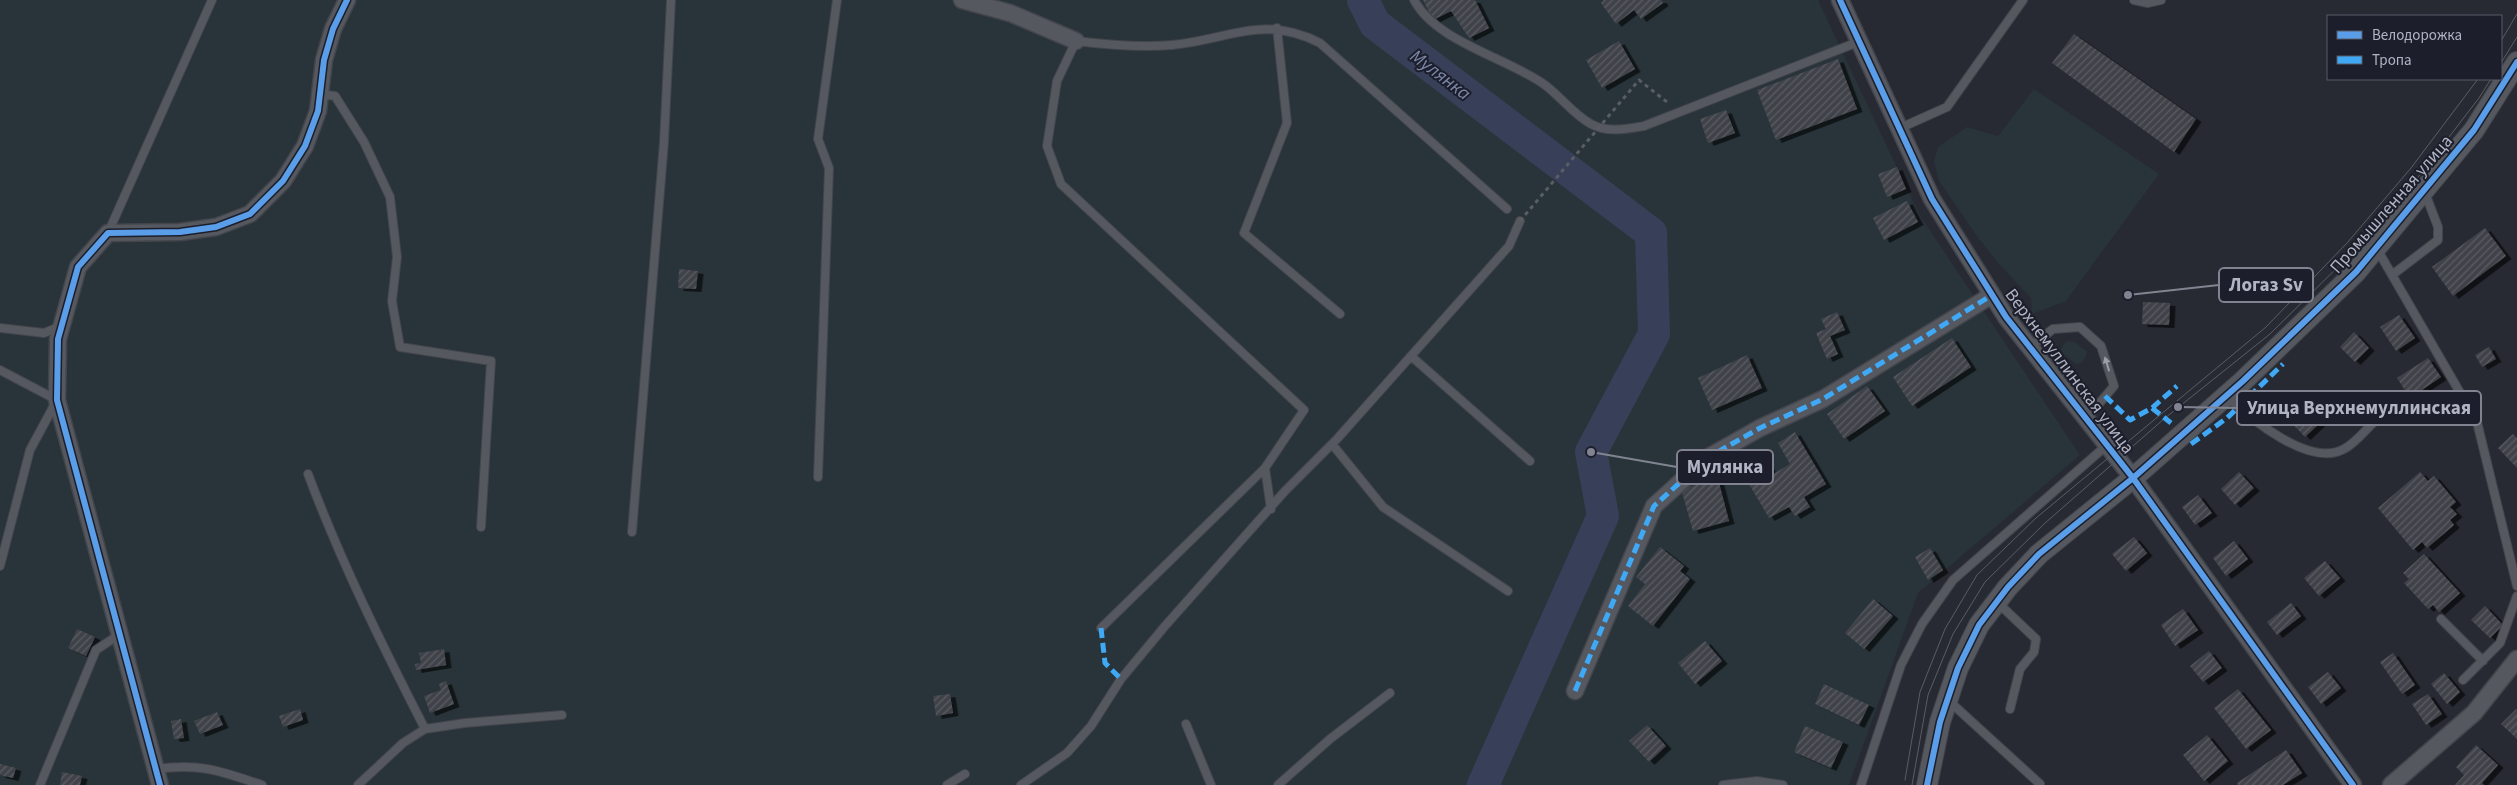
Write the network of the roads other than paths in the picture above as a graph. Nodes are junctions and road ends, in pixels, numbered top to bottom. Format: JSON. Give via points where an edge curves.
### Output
{"nodes":[{"id":1,"x":212,"y":0,"type":"edge"},
{"id":2,"x":347,"y":0,"type":"edge"},
{"id":3,"x":671,"y":0,"type":"edge"},
{"id":4,"x":837,"y":0,"type":"edge"},
{"id":5,"x":962,"y":0,"type":"edge"},
{"id":6,"x":1414,"y":0,"type":"edge"},
{"id":7,"x":1840,"y":0,"type":"edge"},
{"id":8,"x":2023,"y":0,"type":"edge"},
{"id":9,"x":2134,"y":0,"type":"edge"},
{"id":10,"x":2162,"y":0,"type":"edge"},
{"id":11,"x":1277,"y":28,"type":"junction"},
{"id":12,"x":1076,"y":41,"type":"junction"},
{"id":13,"x":1858,"y":42,"type":"junction"},
{"id":14,"x":2517,"y":62,"type":"edge"},
{"id":15,"x":320,"y":94,"type":"junction"},
{"id":16,"x":1898,"y":129,"type":"junction"},
{"id":17,"x":2424,"y":190,"type":"junction"},
{"id":18,"x":1507,"y":209,"type":"dead end"},
{"id":19,"x":1520,"y":221,"type":"road end"},
{"id":20,"x":108,"y":233,"type":"junction"},
{"id":21,"x":2376,"y":247,"type":"junction"},
{"id":22,"x":2392,"y":275,"type":"junction"},
{"id":23,"x":1992,"y":295,"type":"junction"},
{"id":24,"x":1340,"y":314,"type":"dead end"},
{"id":25,"x":61,"y":326,"type":"junction"},
{"id":26,"x":0,"y":328,"type":"edge"},
{"id":27,"x":2029,"y":348,"type":"junction"},
{"id":28,"x":1411,"y":356,"type":"junction"},
{"id":29,"x":0,"y":370,"type":"edge"},
{"id":30,"x":2226,"y":396,"type":"junction"},
{"id":31,"x":57,"y":400,"type":"junction"},
{"id":32,"x":2086,"y":419,"type":"junction"},
{"id":33,"x":2376,"y":420,"type":"dead end"},
{"id":34,"x":1332,"y":444,"type":"junction"},
{"id":35,"x":2107,"y":445,"type":"junction"},
{"id":36,"x":1530,"y":461,"type":"dead end"},
{"id":37,"x":1265,"y":468,"type":"junction"},
{"id":38,"x":308,"y":474,"type":"dead end"},
{"id":39,"x":818,"y":477,"type":"dead end"},
{"id":40,"x":2133,"y":478,"type":"junction"},
{"id":41,"x":1271,"y":509,"type":"junction"},
{"id":42,"x":481,"y":527,"type":"dead end"},
{"id":43,"x":632,"y":532,"type":"dead end"},
{"id":44,"x":0,"y":566,"type":"edge"},
{"id":45,"x":2517,"y":586,"type":"edge"},
{"id":46,"x":1508,"y":591,"type":"dead end"},
{"id":47,"x":2517,"y":596,"type":"edge"},
{"id":48,"x":1997,"y":602,"type":"junction"},
{"id":49,"x":2441,"y":619,"type":"dead end"},
{"id":50,"x":1101,"y":628,"type":"dead end"},
{"id":51,"x":120,"y":634,"type":"junction"},
{"id":52,"x":2517,"y":659,"type":"edge"},
{"id":53,"x":2483,"y":660,"type":"junction"},
{"id":54,"x":2463,"y":680,"type":"dead end"},
{"id":55,"x":1575,"y":690,"type":"dead end"},
{"id":56,"x":1390,"y":693,"type":"dead end"},
{"id":57,"x":1948,"y":699,"type":"junction"},
{"id":58,"x":2010,"y":709,"type":"dead end"},
{"id":59,"x":562,"y":715,"type":"dead end"},
{"id":60,"x":1186,"y":724,"type":"dead end"},
{"id":61,"x":424,"y":729,"type":"junction"},
{"id":62,"x":156,"y":769,"type":"junction"},
{"id":63,"x":965,"y":774,"type":"dead end"},
{"id":64,"x":1928,"y":782,"type":"edge"},
{"id":65,"x":2040,"y":784,"type":"dead end"},
{"id":66,"x":40,"y":785,"type":"edge"},
{"id":67,"x":160,"y":785,"type":"edge"},
{"id":68,"x":262,"y":785,"type":"edge"},
{"id":69,"x":358,"y":785,"type":"edge"},
{"id":70,"x":947,"y":785,"type":"edge"},
{"id":71,"x":1021,"y":785,"type":"edge"},
{"id":72,"x":1211,"y":785,"type":"edge"},
{"id":73,"x":1278,"y":785,"type":"edge"},
{"id":74,"x":1723,"y":785,"type":"edge"},
{"id":75,"x":1783,"y":785,"type":"edge"},
{"id":76,"x":1861,"y":785,"type":"edge"},
{"id":77,"x":2353,"y":785,"type":"edge"},
{"id":78,"x":2390,"y":785,"type":"edge"}],
"edges":[{"from":1,"to":20,"type":"lane"},
{"from":2,"to":15,"type":"street","via":[[333,29],[324,60]]},
{"from":3,"to":43,"type":"lane","via":[[664,142]]},
{"from":4,"to":39,"type":"lane","via":[[818,139],[829,168]]},
{"from":5,"to":12,"type":"street","via":[[1010,12]]},
{"from":6,"to":13,"type":"lane","via":[[1435,23],[1463,43],[1544,84],[1592,125],[1618,130],[1644,126]]},
{"from":7,"to":13,"type":"street","name":"Верхнемуллинская улица"},
{"from":8,"to":16,"type":"lane","via":[[1947,107]]},
{"from":9,"to":10,"type":"lane","via":[[2148,3]]},
{"from":11,"to":12,"type":"lane","via":[[1251,29],[1170,45]]},
{"from":11,"to":18,"type":"lane","via":[[1298,32],[1320,43]]},
{"from":11,"to":24,"type":"lane","via":[[1287,123],[1244,233]]},
{"from":12,"to":37,"type":"lane","via":[[1057,81],[1047,146],[1061,184],[1304,410]]},
{"from":13,"to":16,"type":"street","name":"Верхнемуллинская улица"},
{"from":14,"to":17,"type":"street","name":"Промышленная улица","via":[[2474,130]]},
{"from":15,"to":20,"type":"street","via":[[318,111],[305,146],[283,181],[250,214],[216,227],[180,232]]},
{"from":15,"to":42,"type":"lane","via":[[335,96],[364,142],[390,197],[397,257],[392,301],[400,347],[490,361]]},
{"from":16,"to":23,"type":"street","name":"Верхнемуллинская улица","via":[[1932,199]]},
{"from":17,"to":21,"type":"street","name":"Промышленная улица"},
{"from":17,"to":22,"type":"lane","via":[[2438,227],[2438,240]]},
{"from":19,"to":28,"type":"lane","via":[[1509,246]]},
{"from":20,"to":25,"type":"street","via":[[78,267]]},
{"from":21,"to":22,"type":"lane"},
{"from":21,"to":30,"type":"street","name":"Промышленная улица","via":[[2356,272]]},
{"from":22,"to":45,"type":"lane","via":[[2477,422]]},
{"from":23,"to":27,"type":"street","name":"Верхнемуллинская улица"},
{"from":23,"to":55,"type":"street","via":[[1823,399],[1760,428],[1707,458],[1654,506]]},
{"from":25,"to":26,"type":"lane","via":[[44,333]]},
{"from":25,"to":31,"type":"street"},
{"from":27,"to":32,"type":"street","name":"Верхнемуллинская улица"},
{"from":32,"to":27,"type":"lane","one_way":true,"via":[[2114,386],[2101,346],[2080,327],[2052,329]]},
{"from":28,"to":34,"type":"lane"},
{"from":28,"to":36,"type":"lane"},
{"from":29,"to":31,"type":"lane"},
{"from":30,"to":33,"type":"lane","via":[[2250,419],[2320,455],[2344,449]]},
{"from":30,"to":40,"type":"street","name":"Промышленная улица"},
{"from":31,"to":44,"type":"lane","via":[[30,450]]},
{"from":31,"to":51,"type":"street"},
{"from":32,"to":35,"type":"street","name":"Верхнемуллинская улица"},
{"from":34,"to":41,"type":"lane"},
{"from":34,"to":46,"type":"lane","via":[[1383,507]]},
{"from":35,"to":40,"type":"street","name":"Верхнемуллинская улица"},
{"from":35,"to":76,"type":"lane","via":[[1953,580],[1922,624],[1901,666]]},
{"from":37,"to":41,"type":"lane"},
{"from":37,"to":50,"type":"lane"},
{"from":38,"to":61,"type":"lane","via":[[344,563]]},
{"from":40,"to":48,"type":"street","name":"Промышленная улица","via":[[2039,554]]},
{"from":40,"to":77,"type":"street","name":"Верхнемуллинская улица"},
{"from":41,"to":71,"type":"lane","via":[[1164,626],[1121,679],[1091,726],[1067,753]]},
{"from":47,"to":53,"type":"lane","via":[[2500,643]]},
{"from":48,"to":57,"type":"street","name":"Промышленная улица","via":[[1979,625],[1958,668]]},
{"from":48,"to":58,"type":"lane","via":[[2032,634],[2037,645],[2020,669]]},
{"from":49,"to":53,"type":"lane"},
{"from":51,"to":62,"type":"street"},
{"from":51,"to":66,"type":"lane","via":[[96,650]]},
{"from":52,"to":78,"type":"street","via":[[2474,713]]},
{"from":53,"to":54,"type":"lane"},
{"from":56,"to":73,"type":"lane","via":[[1330,739]]},
{"from":57,"to":64,"type":"street","name":"Промышленная улица"},
{"from":57,"to":65,"type":"lane"},
{"from":59,"to":61,"type":"lane"},
{"from":60,"to":72,"type":"lane"},
{"from":61,"to":69,"type":"lane","via":[[403,743]]},
{"from":62,"to":67,"type":"street"},
{"from":62,"to":68,"type":"lane","via":[[209,767]]},
{"from":63,"to":70,"type":"lane"},
{"from":74,"to":75,"type":"lane","via":[[1757,781]]}]}
